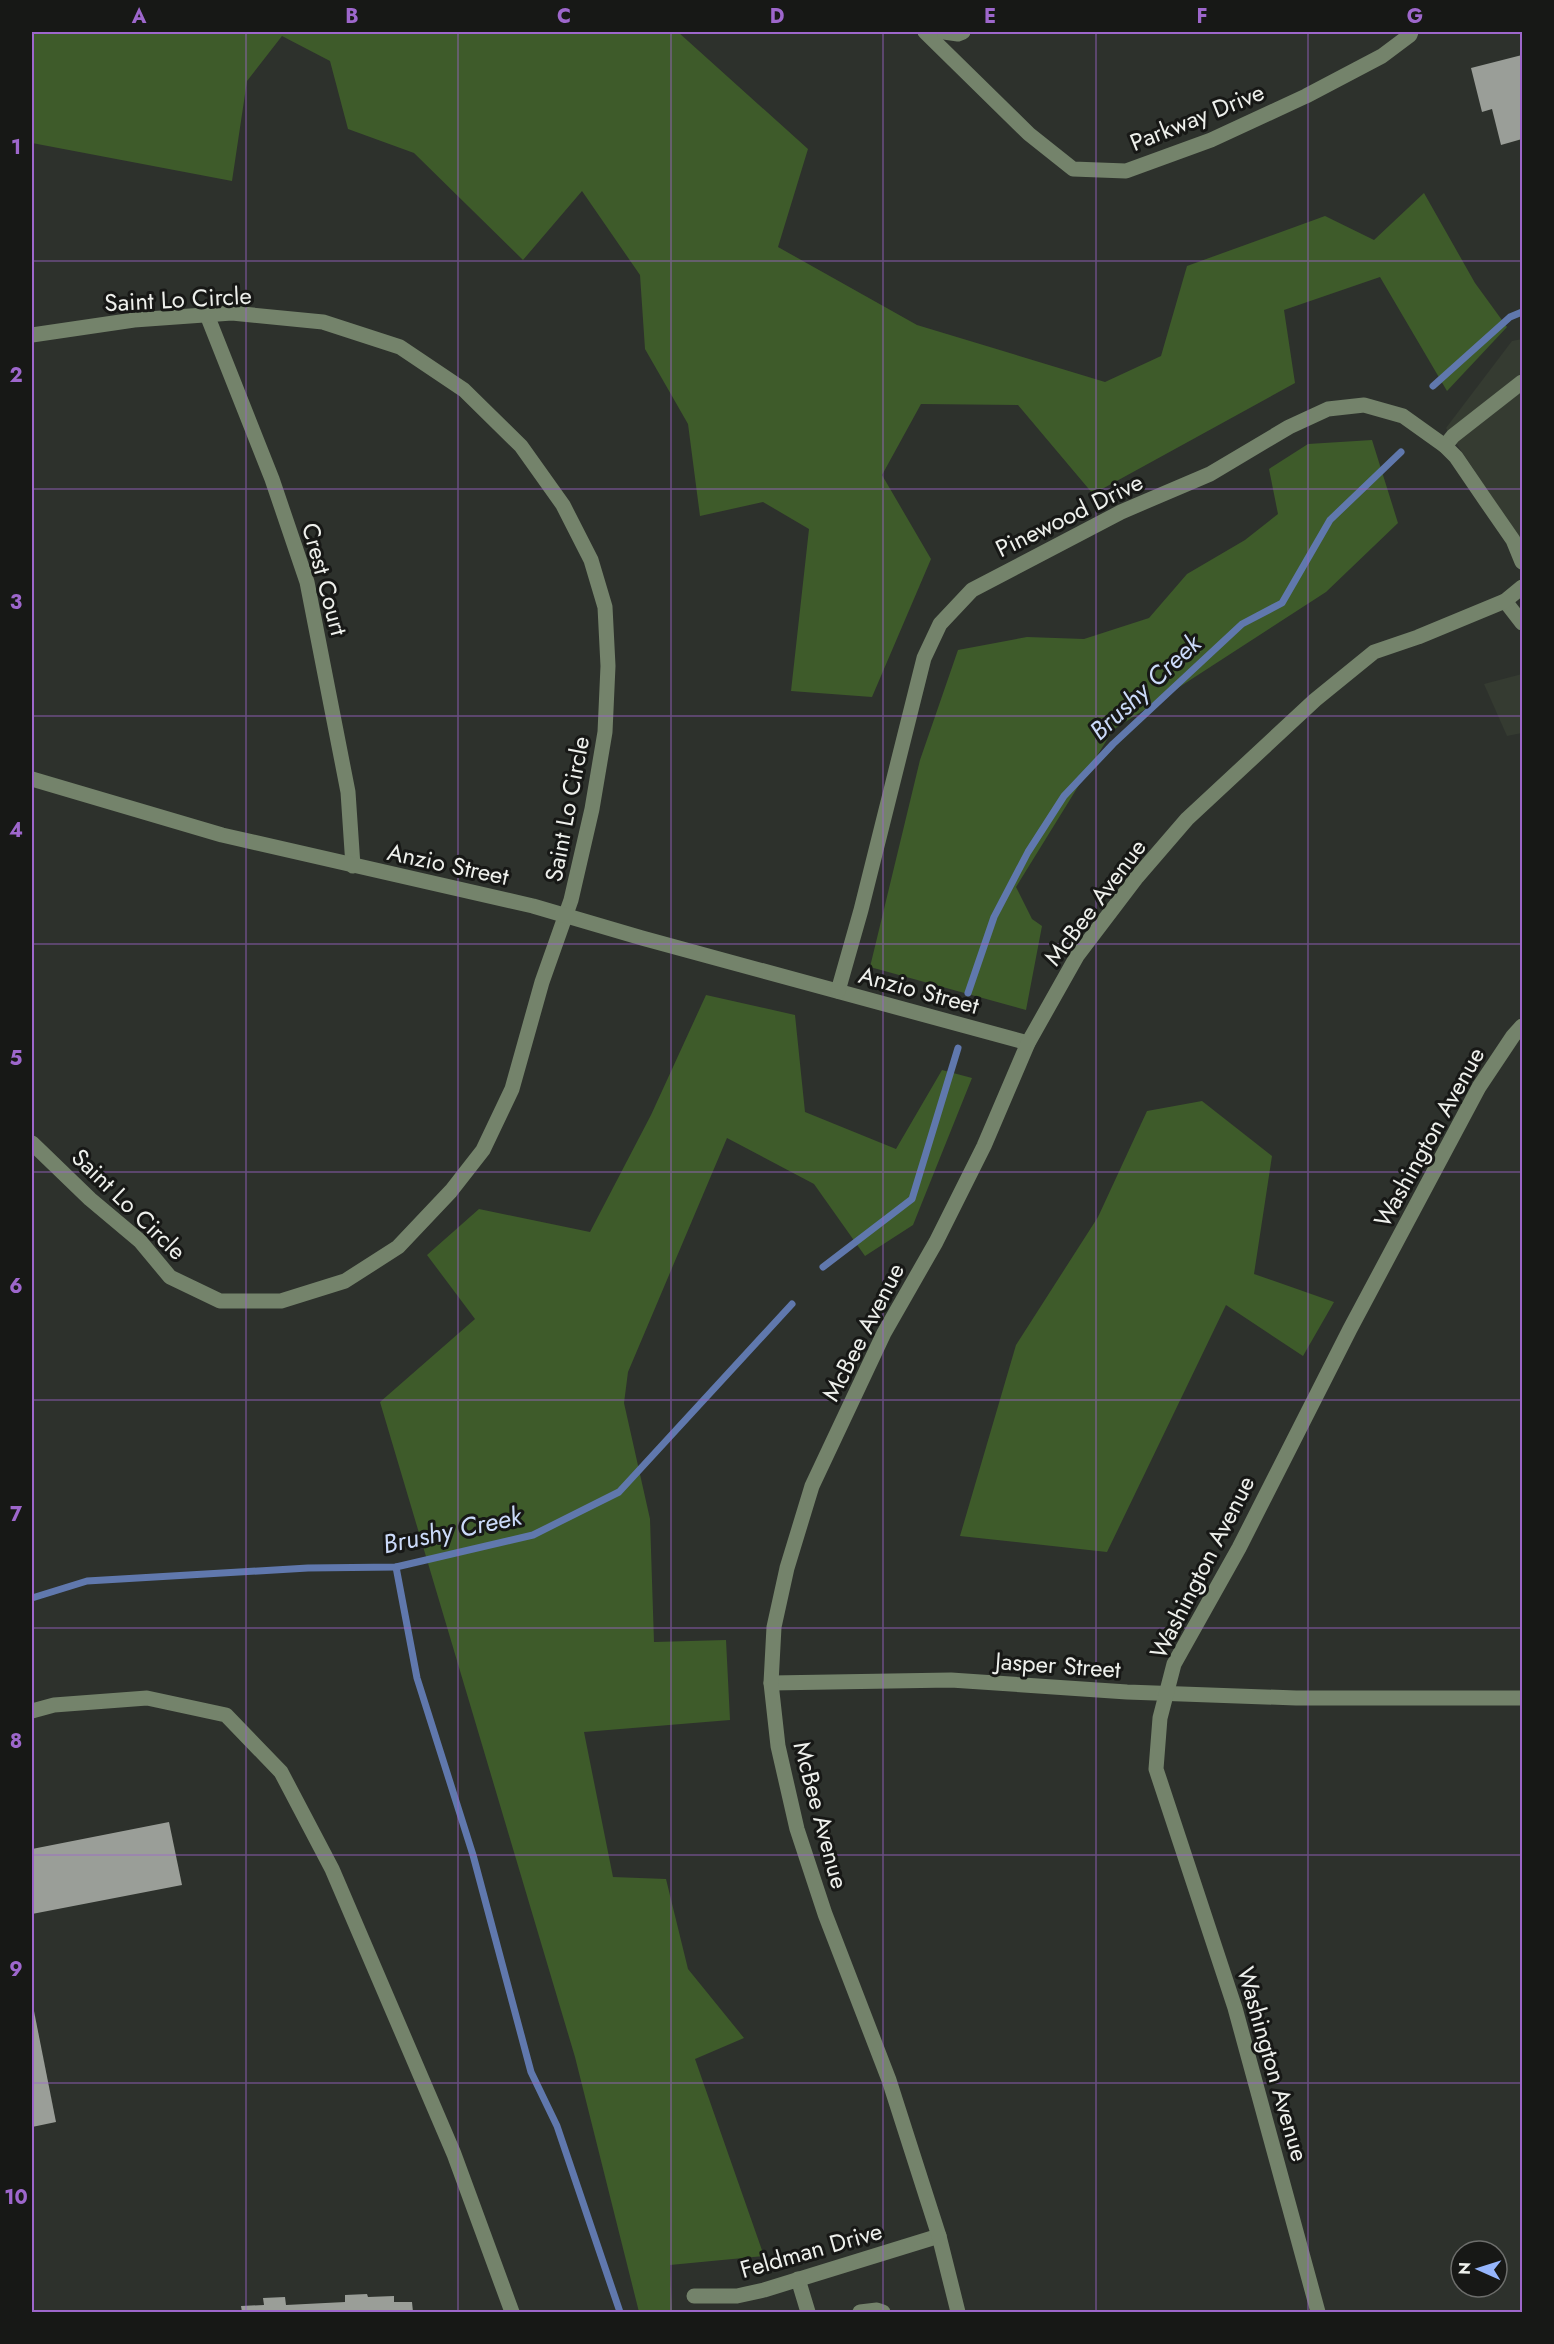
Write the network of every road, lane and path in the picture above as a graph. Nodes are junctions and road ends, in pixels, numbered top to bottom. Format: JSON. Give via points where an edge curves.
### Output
{"nodes":[{"id":1,"x":925,"y":32,"type":"edge"},
{"id":2,"x":944,"y":32,"type":"edge"},
{"id":3,"x":963,"y":32,"type":"edge"},
{"id":4,"x":1412,"y":32,"type":"edge"},
{"id":5,"x":207,"y":315,"type":"junction"},
{"id":6,"x":32,"y":335,"type":"edge"},
{"id":7,"x":1522,"y":382,"type":"edge"},
{"id":8,"x":1445,"y":446,"type":"junction"},
{"id":9,"x":1522,"y":562,"type":"edge"},
{"id":10,"x":1522,"y":587,"type":"edge"},
{"id":11,"x":1505,"y":601,"type":"junction"},
{"id":12,"x":1522,"y":623,"type":"edge"},
{"id":13,"x":32,"y":779,"type":"edge"},
{"id":14,"x":353,"y":866,"type":"junction"},
{"id":15,"x":566,"y":915,"type":"junction"},
{"id":16,"x":838,"y":991,"type":"junction"},
{"id":17,"x":1522,"y":1026,"type":"edge"},
{"id":18,"x":1028,"y":1043,"type":"junction"},
{"id":19,"x":32,"y":1143,"type":"edge"},
{"id":20,"x":771,"y":1683,"type":"junction"},
{"id":21,"x":1166,"y":1694,"type":"junction"},
{"id":22,"x":1522,"y":1698,"type":"edge"},
{"id":23,"x":32,"y":1711,"type":"edge"},
{"id":24,"x":939,"y":2236,"type":"junction"},
{"id":25,"x":798,"y":2279,"type":"junction"},
{"id":26,"x":694,"y":2296,"type":"dead end"},
{"id":27,"x":512,"y":2313,"type":"edge"},
{"id":28,"x":808,"y":2313,"type":"edge"},
{"id":29,"x":860,"y":2313,"type":"edge"},
{"id":30,"x":883,"y":2313,"type":"edge"},
{"id":31,"x":958,"y":2313,"type":"edge"},
{"id":32,"x":1318,"y":2313,"type":"edge"}],
"edges":[{"from":1,"to":4,"type":"street","name":"Parkway Drive","via":[[1029,134],[1072,169],[1126,171],[1211,140],[1306,96],[1382,56]]},
{"from":2,"to":3,"type":"street"},
{"from":5,"to":6,"type":"street","name":"Saint Lo Circle","via":[[134,320]]},
{"from":5,"to":14,"type":"street","name":"Crest Court","via":[[272,479],[307,582],[348,792]]},
{"from":5,"to":15,"type":"street","name":"Saint Lo Circle","via":[[232,313],[323,322],[400,347],[464,390],[521,446],[563,505],[591,560],[605,607],[609,666],[605,732],[592,809]]},
{"from":7,"to":8,"type":"street"},
{"from":8,"to":9,"type":"street","name":"Pinewood Drive","via":[[1513,540]]},
{"from":8,"to":16,"type":"street","name":"Pinewood Drive","via":[[1403,416],[1364,405],[1328,409],[1210,474],[1121,512],[972,590],[940,624],[924,658]]},
{"from":10,"to":11,"type":"street","name":"McBee Avenue"},
{"from":11,"to":12,"type":"street"},
{"from":11,"to":18,"type":"street","name":"McBee Avenue","via":[[1374,652],[1315,700],[1187,819],[1137,877],[1077,956]]},
{"from":13,"to":14,"type":"street","name":"Anzio Street","via":[[222,835]]},
{"from":14,"to":15,"type":"street","name":"Anzio Street"},
{"from":15,"to":16,"type":"street","name":"Anzio Street"},
{"from":15,"to":19,"type":"street","name":"Saint Lo Circle","via":[[542,982],[512,1089],[483,1150],[398,1247],[345,1281],[281,1301],[220,1301],[170,1277],[140,1241]]},
{"from":16,"to":18,"type":"street","name":"Anzio Street"},
{"from":17,"to":21,"type":"street","name":"Washington Avenue","via":[[1473,1097],[1239,1548],[1174,1664]]},
{"from":18,"to":20,"type":"street","name":"McBee Avenue","via":[[984,1146],[884,1333],[812,1486],[774,1627]]},
{"from":20,"to":21,"type":"street","name":"Jasper Street","via":[[951,1680]]},
{"from":20,"to":24,"type":"street","name":"McBee Avenue","via":[[778,1746],[797,1829],[828,1925],[890,2080]]},
{"from":21,"to":22,"type":"street","name":"Jasper Street"},
{"from":21,"to":32,"type":"street","name":"Washington Avenue","via":[[1156,1769],[1235,2008]]},
{"from":23,"to":27,"type":"street","via":[[54,1705],[147,1698],[226,1715],[281,1772],[332,1869],[445,2132]]},
{"from":24,"to":25,"type":"street","name":"Feldman Drive"},
{"from":24,"to":31,"type":"street","name":"McBee Avenue"},
{"from":25,"to":26,"type":"street","name":"Feldman Drive","via":[[737,2296]]},
{"from":25,"to":28,"type":"street"},
{"from":29,"to":30,"type":"street"}]}
